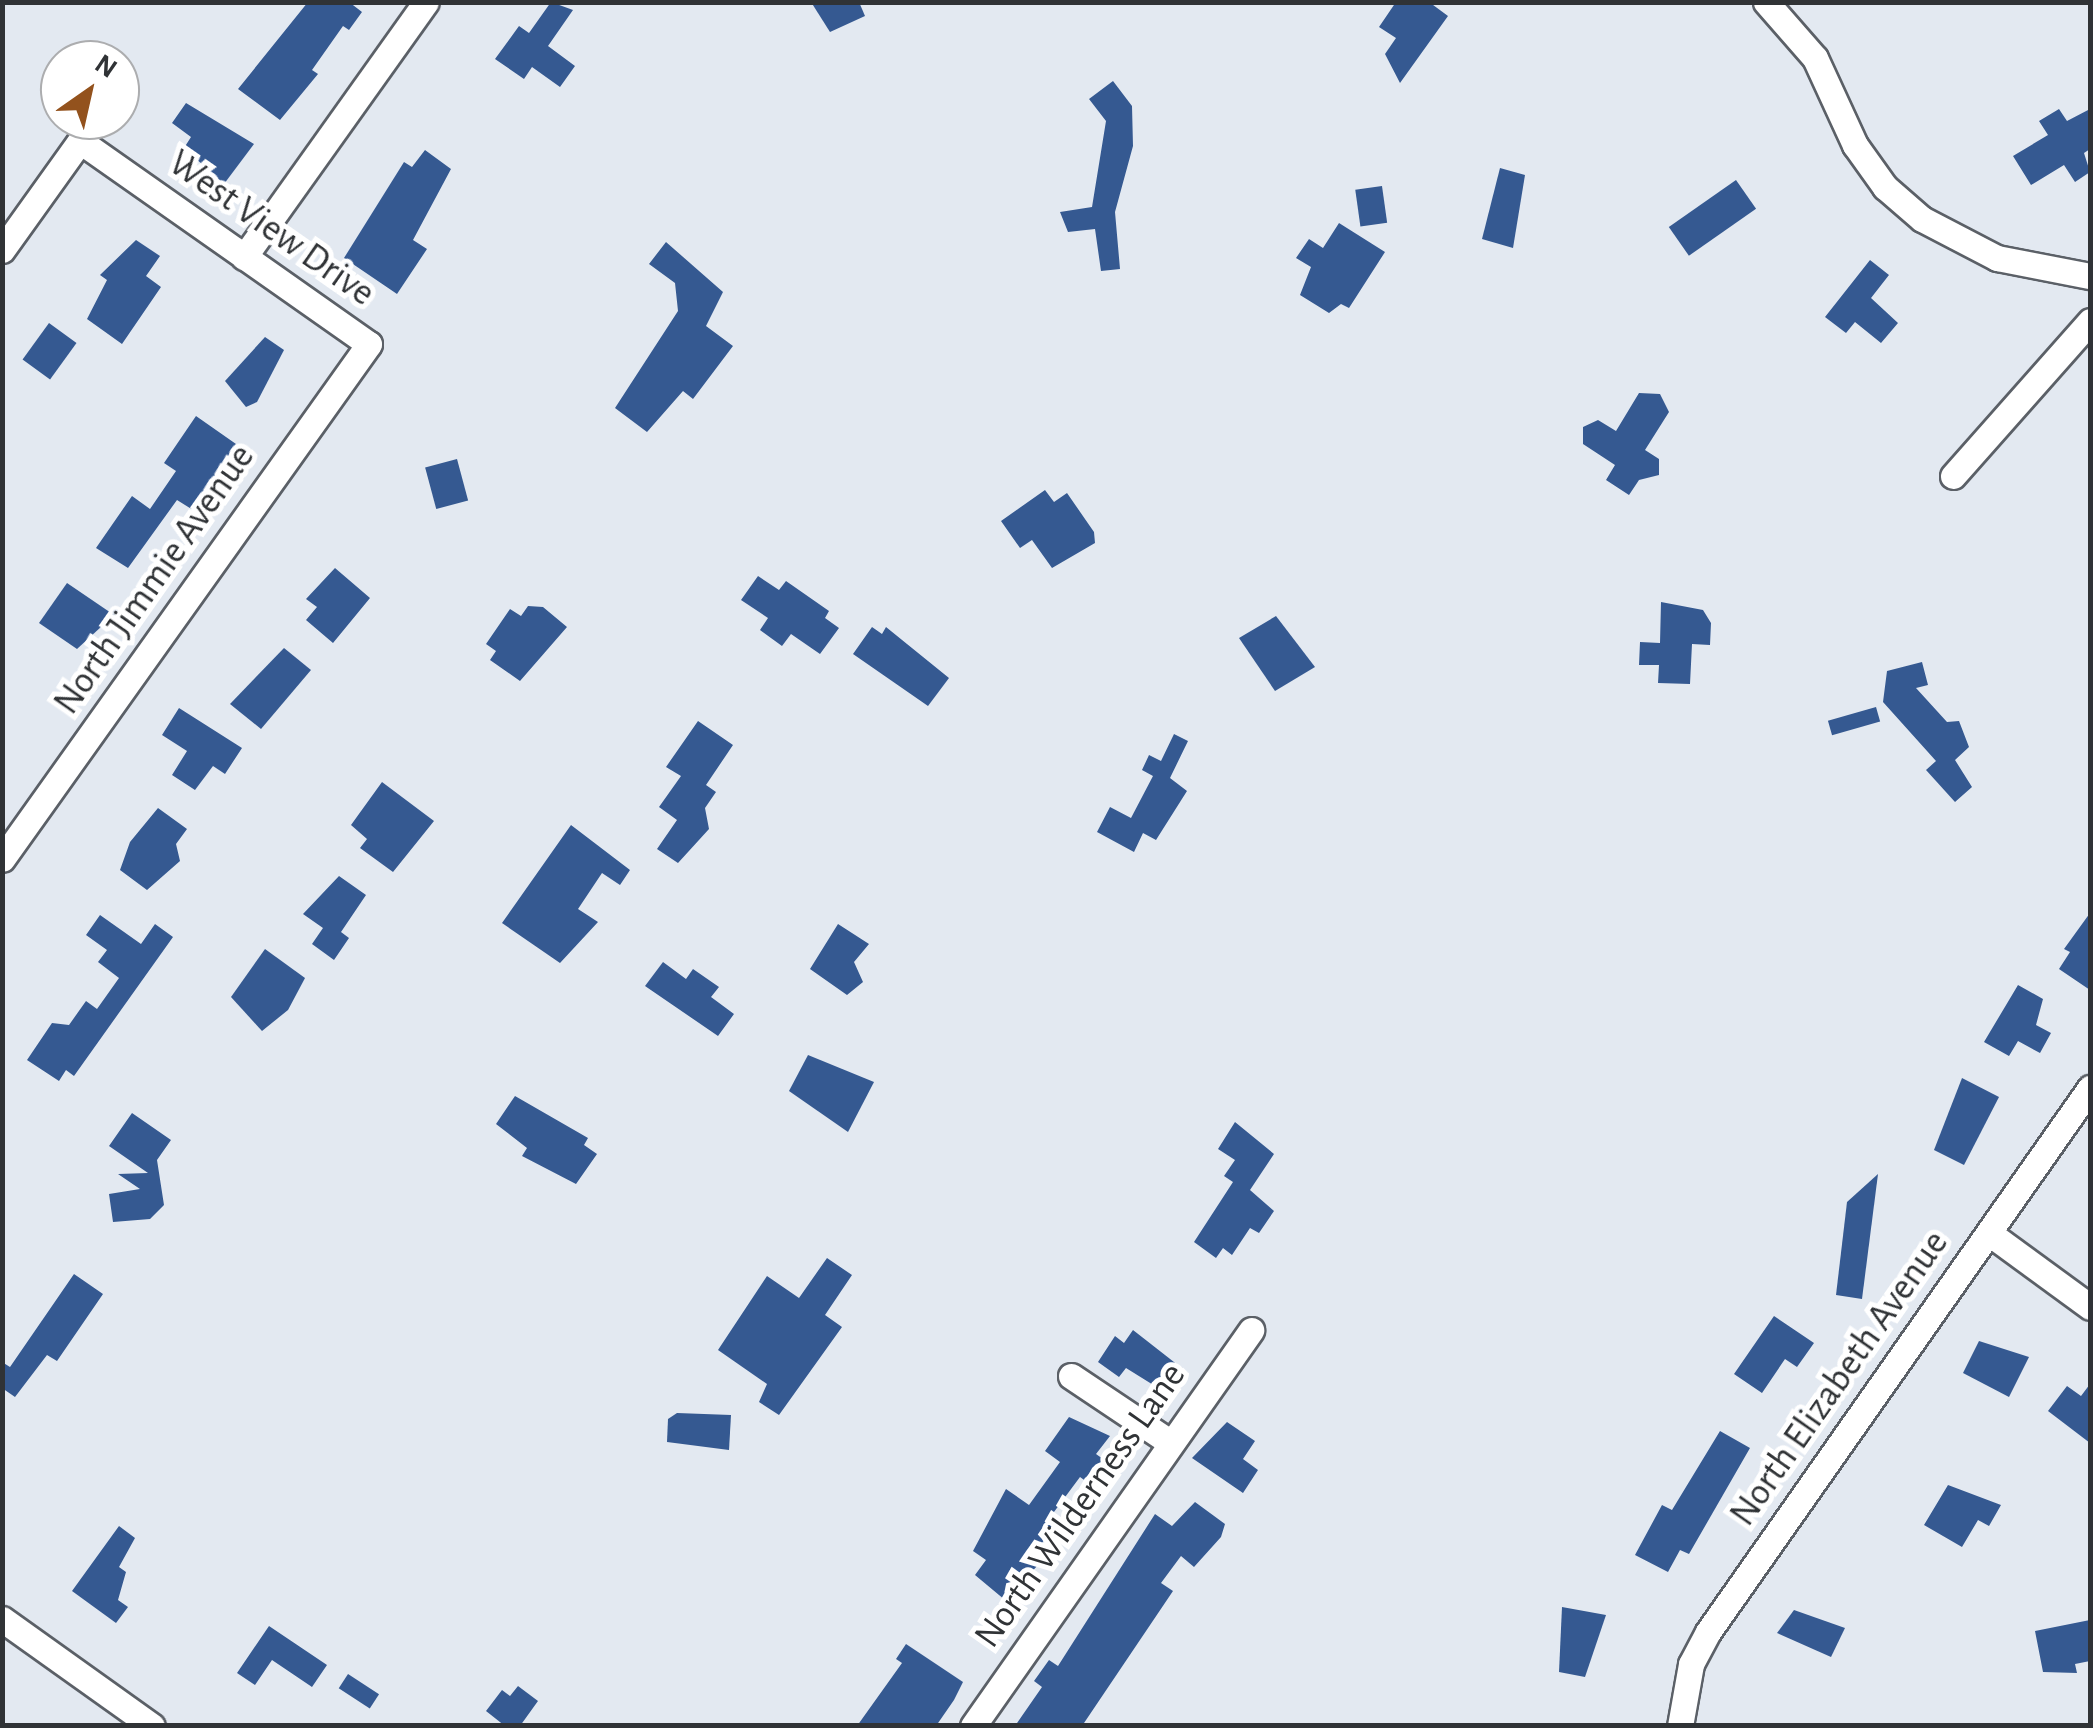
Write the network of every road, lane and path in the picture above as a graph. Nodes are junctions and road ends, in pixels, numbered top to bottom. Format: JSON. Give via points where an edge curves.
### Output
{"nodes":[{"id":1,"x":426,"y":2,"type":"edge"},
{"id":2,"x":1766,"y":2,"type":"edge"},
{"id":3,"x":2,"y":250,"type":"edge"},
{"id":4,"x":244,"y":257,"type":"junction"},
{"id":5,"x":2090,"y":276,"type":"edge"},
{"id":6,"x":2090,"y":321,"type":"edge"},
{"id":7,"x":369,"y":344,"type":"joint"},
{"id":8,"x":1953,"y":476,"type":"dead end"},
{"id":9,"x":2,"y":859,"type":"edge"},
{"id":10,"x":2090,"y":1088,"type":"edge"},
{"id":11,"x":1989,"y":1233,"type":"junction"},
{"id":12,"x":2090,"y":1307,"type":"edge"},
{"id":13,"x":1251,"y":1330,"type":"dead end"},
{"id":14,"x":1072,"y":1376,"type":"dead end"},
{"id":15,"x":1171,"y":1443,"type":"junction"},
{"id":16,"x":2,"y":1619,"type":"edge"},
{"id":17,"x":152,"y":1726,"type":"edge"},
{"id":18,"x":974,"y":1726,"type":"edge"},
{"id":19,"x":1680,"y":1726,"type":"edge"}],
"edges":[{"from":1,"to":4,"type":"street"},
{"from":2,"to":5,"type":"street","via":[[1815,58],[1855,145],[1885,188],[1922,219],[1997,258]]},
{"from":3,"to":4,"type":"street","name":"West View Drive","via":[[80,141]]},
{"from":4,"to":7,"type":"street","name":"West View Drive"},
{"from":6,"to":8,"type":"street"},
{"from":7,"to":9,"type":"street","name":"North Jimmie Avenue"},
{"from":10,"to":11,"type":"street","name":"North Elizabeth Avenue"},
{"from":11,"to":12,"type":"street"},
{"from":11,"to":19,"type":"street","name":"North Elizabeth Avenue","via":[[1708,1632],[1691,1664]]},
{"from":13,"to":15,"type":"street","name":"North Wilderness Lane"},
{"from":14,"to":15,"type":"street"},
{"from":15,"to":18,"type":"street","name":"North Wilderness Lane"},
{"from":16,"to":17,"type":"street"}]}
